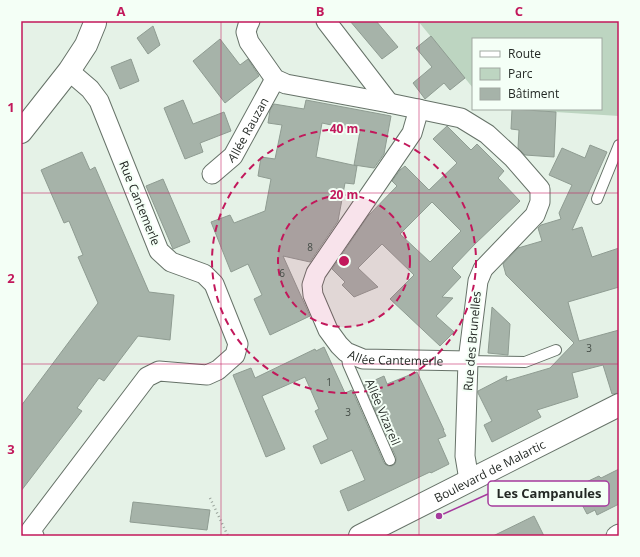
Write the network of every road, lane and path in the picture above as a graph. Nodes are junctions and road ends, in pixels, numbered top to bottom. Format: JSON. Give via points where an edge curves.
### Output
{"nodes":[{"id":1,"x":94,"y":21,"type":"edge"},
{"id":2,"x":250,"y":21,"type":"edge"},
{"id":3,"x":326,"y":21,"type":"edge"},
{"id":4,"x":69,"y":71,"type":"junction"},
{"id":5,"x":275,"y":79,"type":"junction"},
{"id":6,"x":389,"y":103,"type":"junction"},
{"id":7,"x":418,"y":109,"type":"junction"},
{"id":8,"x":21,"y":132,"type":"edge"},
{"id":9,"x":619,"y":145,"type":"edge"},
{"id":10,"x":212,"y":174,"type":"dead end"},
{"id":11,"x":597,"y":199,"type":"dead end"},
{"id":12,"x":556,"y":350,"type":"dead end"},
{"id":13,"x":346,"y":352,"type":"junction"},
{"id":14,"x":468,"y":361,"type":"junction"},
{"id":15,"x":619,"y":405,"type":"edge"},
{"id":16,"x":390,"y":460,"type":"dead end"},
{"id":17,"x":469,"y":480,"type":"junction"},
{"id":18,"x":210,"y":498,"type":"dead end"},
{"id":19,"x":619,"y":534,"type":"edge"},
{"id":20,"x":34,"y":536,"type":"edge"},
{"id":21,"x":228,"y":536,"type":"edge"},
{"id":22,"x":360,"y":536,"type":"edge"},
{"id":23,"x":616,"y":536,"type":"edge"}],
"edges":[{"from":1,"to":4,"type":"street","via":[[86,44]]},
{"from":2,"to":5,"type":"street","via":[[246,32],[249,42]]},
{"from":3,"to":6,"type":"street"},
{"from":4,"to":8,"type":"street"},
{"from":4,"to":20,"type":"street","name":"Rue Cantemerle","via":[[90,89],[98,101],[160,251],[171,262],[204,274],[214,284],[238,344],[235,355],[207,376],[159,371],[147,377],[31,530]]},
{"from":5,"to":6,"type":"street","name":"Rue des Brunelles","via":[[286,84]]},
{"from":5,"to":10,"type":"street","name":"Allée Rauzan","via":[[233,156]]},
{"from":6,"to":7,"type":"street","name":"Rue des Brunelles"},
{"from":7,"to":13,"type":"street","name":"Allée Cantemerle","via":[[412,133],[316,273],[312,285],[313,295],[328,330]]},
{"from":7,"to":14,"type":"street","name":"Rue des Brunelles","via":[[461,118],[487,134],[513,158],[540,189],[540,202],[535,215],[483,269],[478,281]]},
{"from":9,"to":11,"type":"lane"},
{"from":12,"to":14,"type":"lane","via":[[524,362]]},
{"from":13,"to":14,"type":"street","name":"Allée Cantemerle","via":[[363,359]]},
{"from":13,"to":16,"type":"lane","name":"Allée Vizareil","via":[[348,364]]},
{"from":14,"to":17,"type":"street","name":"Rue des Brunelles","via":[[465,456]]},
{"from":15,"to":17,"type":"street","name":"Boulevard de Malartic"},
{"from":17,"to":22,"type":"street","name":"Boulevard de Malartic"},
{"from":18,"to":21,"type":"path"},
{"from":19,"to":23,"type":"street"}]}
